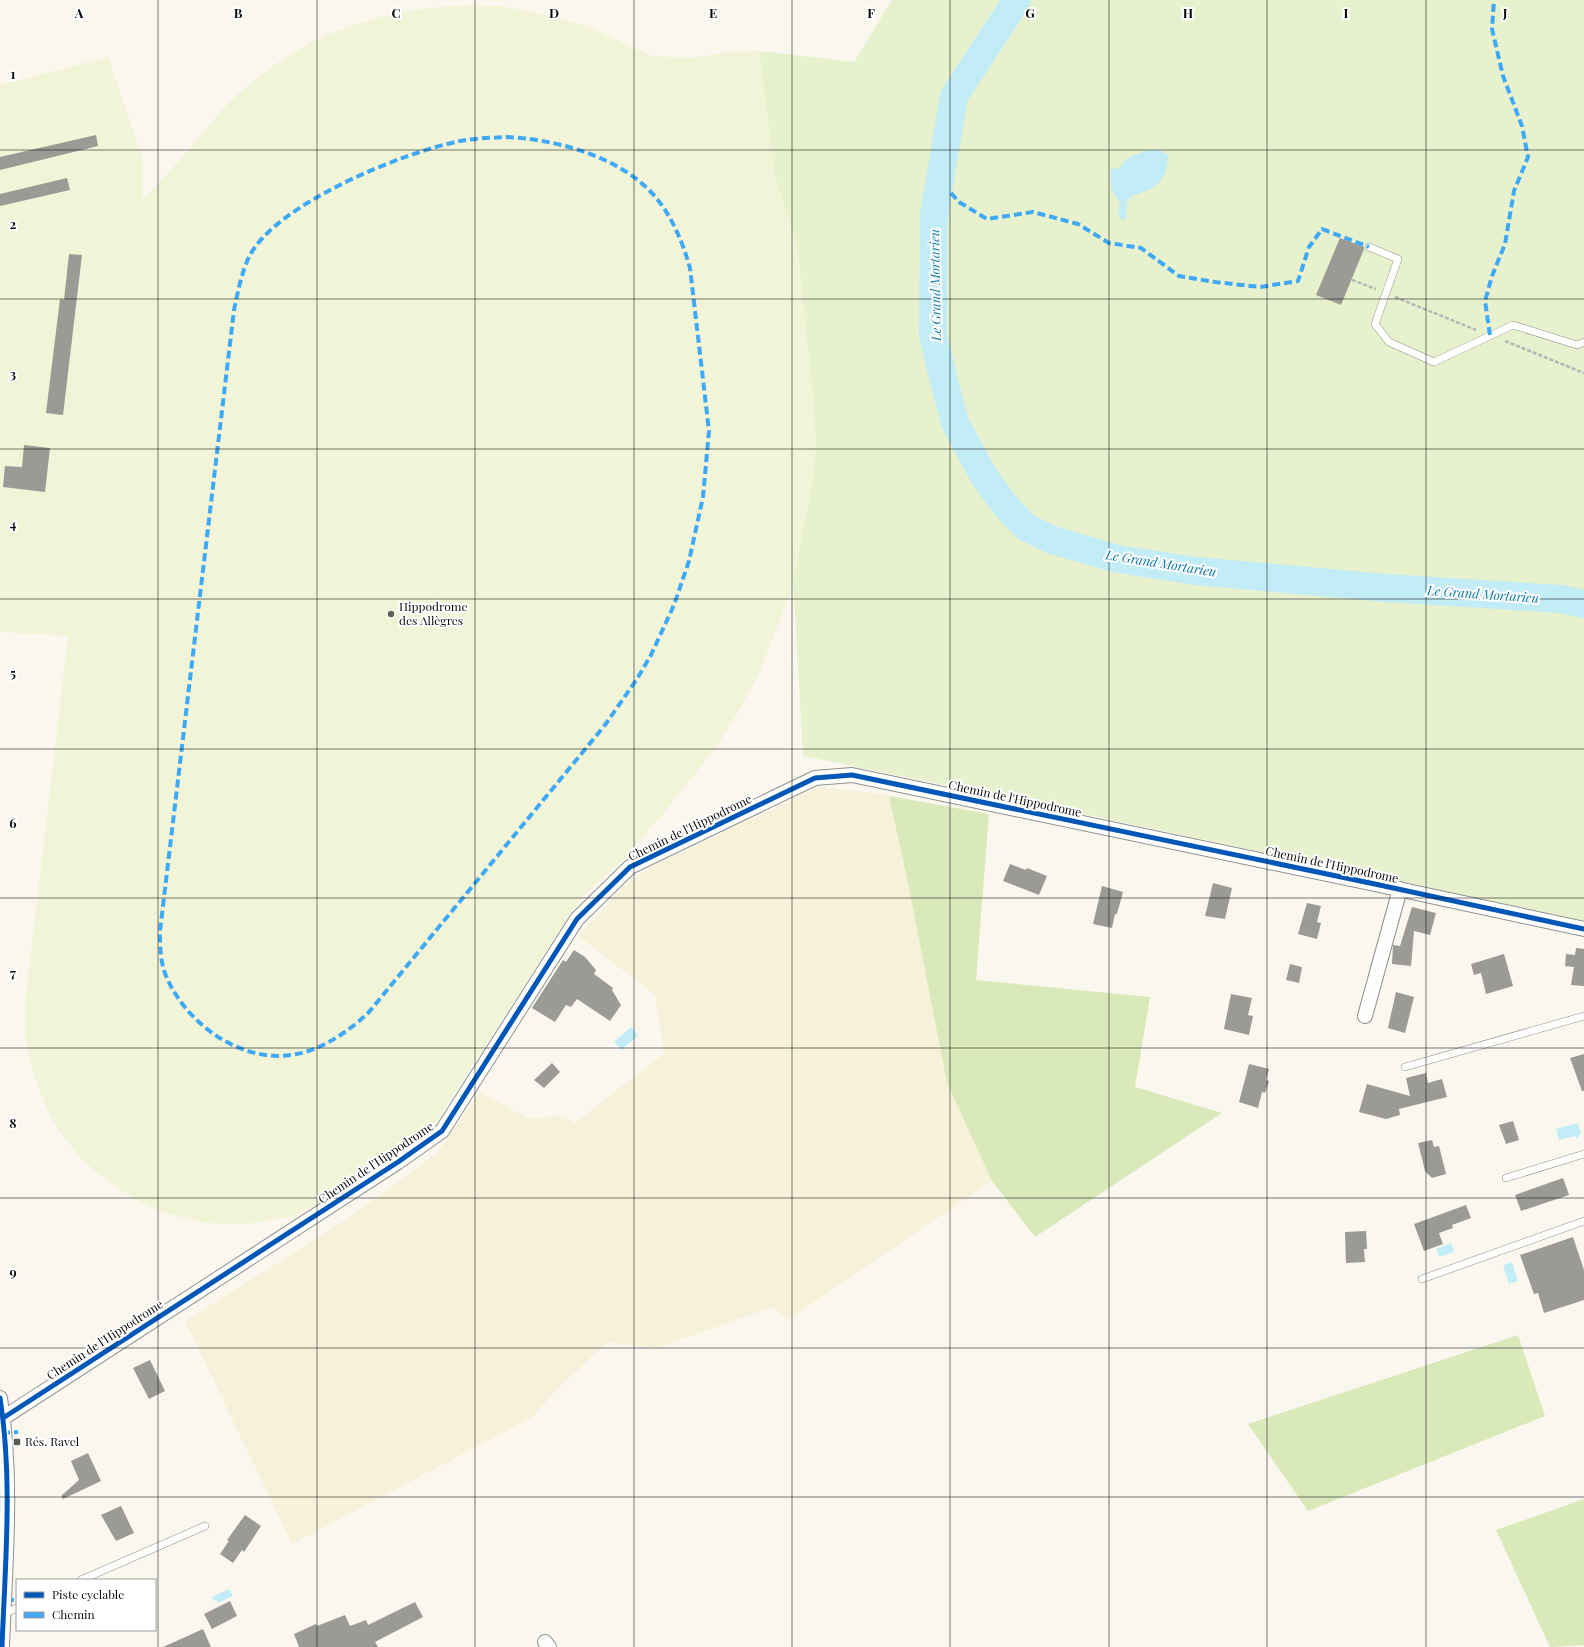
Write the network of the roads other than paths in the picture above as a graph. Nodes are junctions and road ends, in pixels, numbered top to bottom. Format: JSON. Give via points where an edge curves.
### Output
{"nodes":[{"id":1,"x":1369,"y":247,"type":"dead end"},
{"id":2,"x":1584,"y":342,"type":"edge"},
{"id":3,"x":1400,"y":889,"type":"junction"},
{"id":4,"x":1584,"y":929,"type":"edge"},
{"id":5,"x":1365,"y":1016,"type":"dead end"},
{"id":6,"x":1584,"y":1016,"type":"edge"},
{"id":7,"x":1405,"y":1067,"type":"dead end"},
{"id":8,"x":1584,"y":1154,"type":"edge"},
{"id":9,"x":1506,"y":1178,"type":"dead end"},
{"id":10,"x":1584,"y":1221,"type":"edge"},
{"id":11,"x":1422,"y":1279,"type":"dead end"},
{"id":12,"x":0,"y":1398,"type":"edge"},
{"id":13,"x":3,"y":1418,"type":"junction"},
{"id":14,"x":4,"y":1493,"type":"edge"},
{"id":15,"x":205,"y":1526,"type":"dead end"},
{"id":16,"x":83,"y":1579,"type":"edge"},
{"id":17,"x":16,"y":1608,"type":"edge"},
{"id":18,"x":3,"y":1614,"type":"junction"},
{"id":19,"x":2,"y":1647,"type":"edge"}],
"edges":[{"from":1,"to":2,"type":"lane","via":[[1398,259],[1374,324],[1389,342],[1434,362],[1513,325],[1577,346]]},
{"from":3,"to":4,"type":"street","name":"Chemin de l'Hippodrome"},
{"from":3,"to":5,"type":"street"},
{"from":3,"to":13,"type":"street","name":"Chemin de l'Hippodrome","via":[[852,775],[815,778],[630,867],[578,919],[442,1130],[398,1162]]},
{"from":6,"to":7,"type":"lane"},
{"from":8,"to":9,"type":"lane"},
{"from":10,"to":11,"type":"lane"},
{"from":12,"to":13,"type":"street"},
{"from":13,"to":14,"type":"street"},
{"from":14,"to":18,"type":"street"},
{"from":15,"to":16,"type":"lane"},
{"from":17,"to":18,"type":"lane"},
{"from":18,"to":19,"type":"street"}]}
